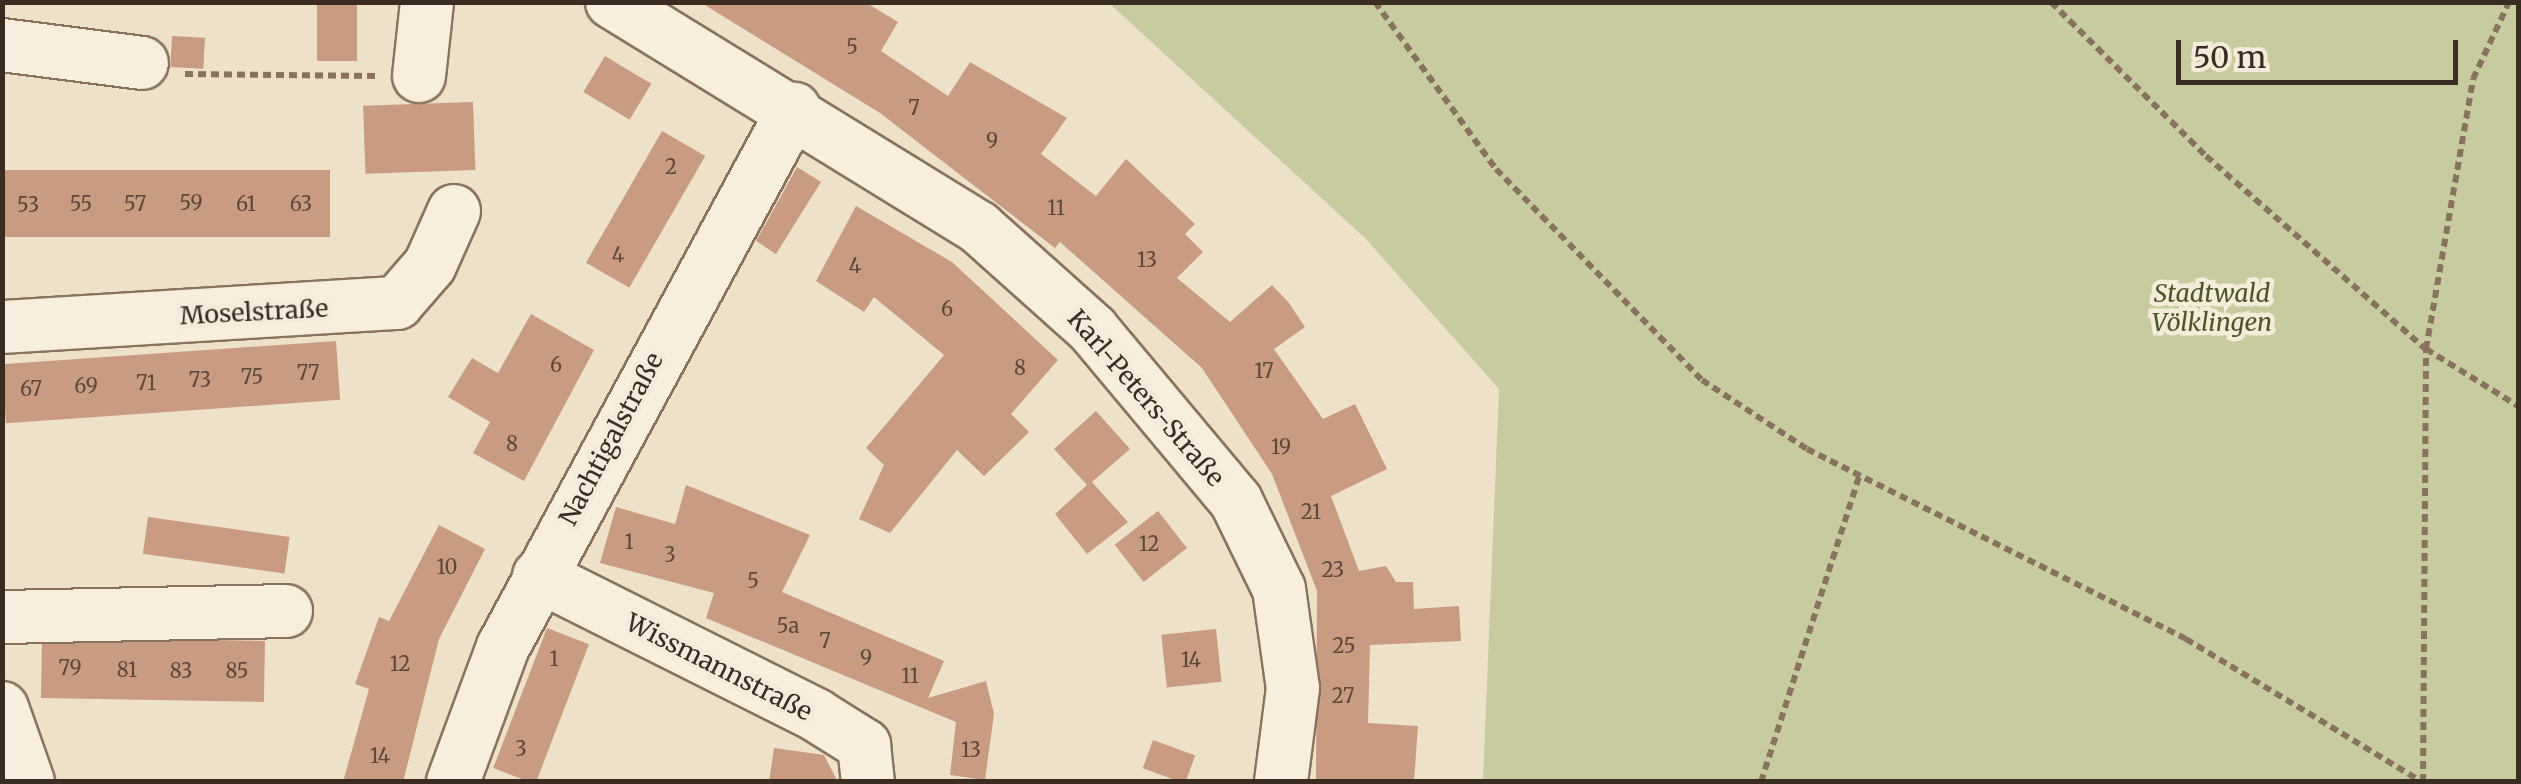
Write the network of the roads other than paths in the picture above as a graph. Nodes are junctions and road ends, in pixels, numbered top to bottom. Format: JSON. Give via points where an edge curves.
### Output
{"nodes":[{"id":1,"x":426,"y":2,"type":"edge"},
{"id":2,"x":612,"y":2,"type":"edge"},
{"id":3,"x":2,"y":44,"type":"edge"},
{"id":4,"x":142,"y":63,"type":"road end"},
{"id":5,"x":419,"y":76,"type":"road end"},
{"id":6,"x":794,"y":109,"type":"junction"},
{"id":7,"x":454,"y":211,"type":"dead end"},
{"id":8,"x":2,"y":326,"type":"edge"},
{"id":9,"x":539,"y":576,"type":"junction"},
{"id":10,"x":286,"y":611,"type":"dead end"},
{"id":11,"x":2,"y":616,"type":"edge"},
{"id":12,"x":2,"y":708,"type":"edge"},
{"id":13,"x":28,"y":782,"type":"edge"},
{"id":14,"x":453,"y":782,"type":"edge"},
{"id":15,"x":868,"y":782,"type":"edge"},
{"id":16,"x":1281,"y":782,"type":"edge"}],
"edges":[{"from":1,"to":5,"type":"street"},
{"from":2,"to":6,"type":"street","name":"Karl-Peters-Straße"},
{"from":3,"to":4,"type":"street"},
{"from":6,"to":9,"type":"street","name":"Nachtigalstraße"},
{"from":6,"to":16,"type":"street","name":"Karl-Peters-Straße","via":[[992,240],[1093,330],[1236,501],[1279,589],[1293,688]]},
{"from":7,"to":8,"type":"street","name":"Moselstraße","via":[[430,265],[397,303]]},
{"from":9,"to":14,"type":"street","name":"Nachtigalstraße"},
{"from":9,"to":15,"type":"street","name":"Wissmannstraße","via":[[864,745]]},
{"from":10,"to":11,"type":"street"},
{"from":12,"to":13,"type":"street"}]}
